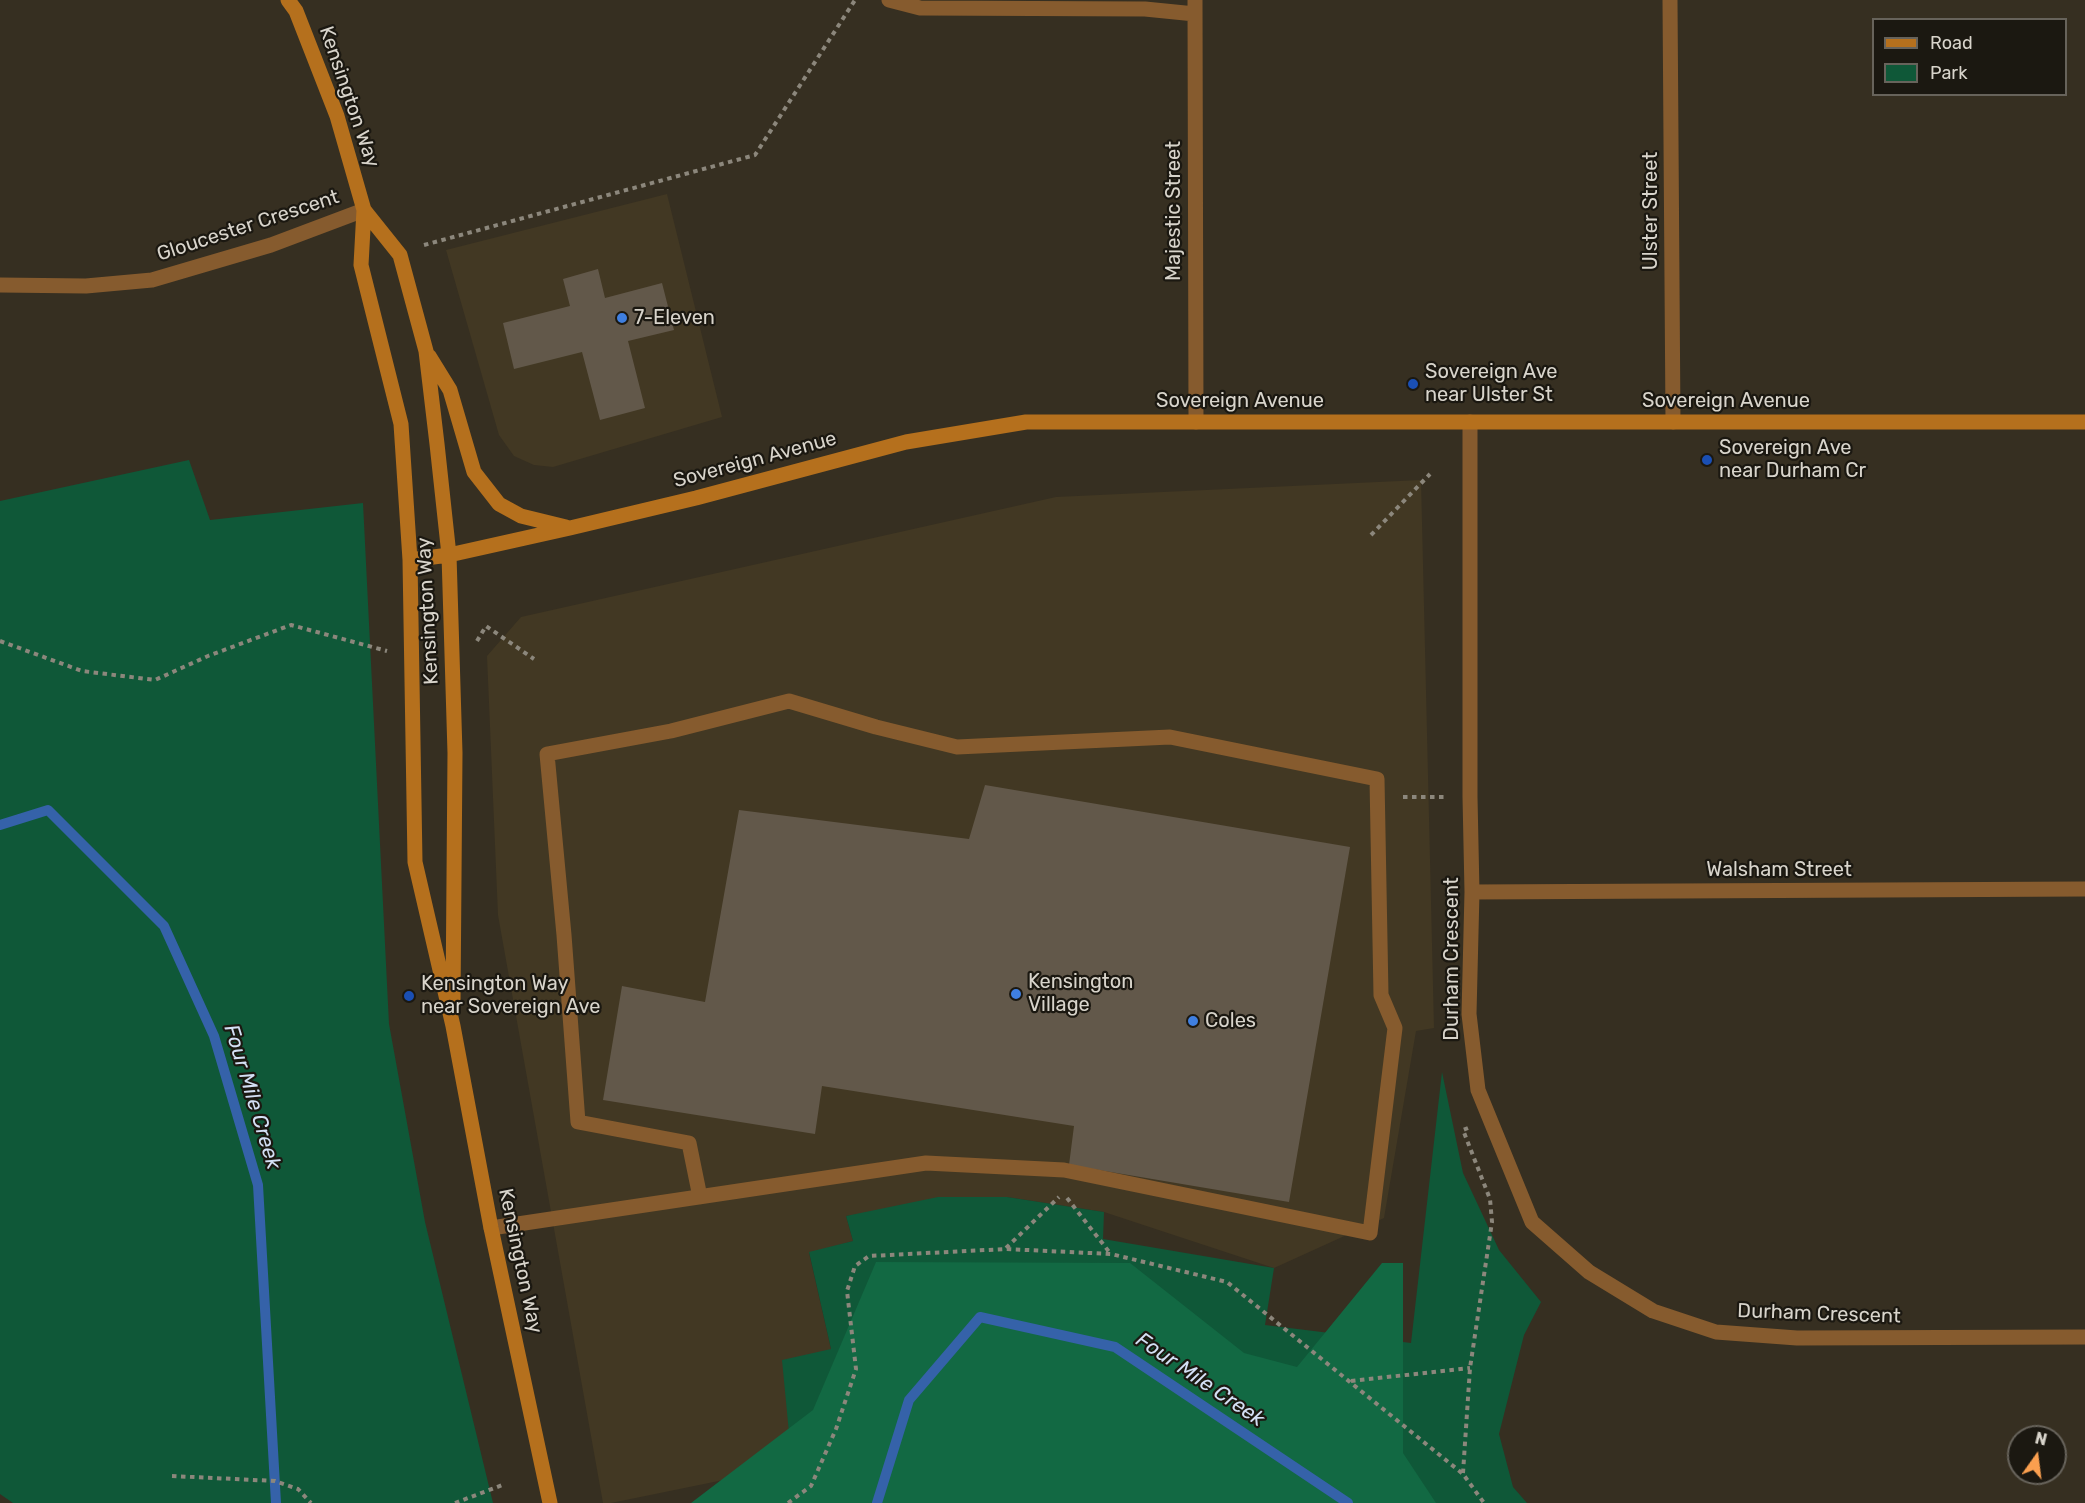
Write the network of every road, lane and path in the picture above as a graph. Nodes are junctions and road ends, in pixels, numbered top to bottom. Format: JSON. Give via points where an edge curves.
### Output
{"nodes":[{"id":1,"x":288,"y":0,"type":"edge"},
{"id":2,"x":855,"y":0,"type":"edge"},
{"id":3,"x":890,"y":0,"type":"edge"},
{"id":4,"x":1670,"y":0,"type":"edge"},
{"id":5,"x":1195,"y":7,"type":"edge"},
{"id":6,"x":364,"y":210,"type":"junction"},
{"id":7,"x":400,"y":255,"type":"junction"},
{"id":8,"x":0,"y":285,"type":"edge"},
{"id":9,"x":426,"y":351,"type":"junction"},
{"id":10,"x":1196,"y":422,"type":"junction"},
{"id":11,"x":1470,"y":422,"type":"junction"},
{"id":12,"x":2085,"y":422,"type":"edge"},
{"id":13,"x":1673,"y":423,"type":"junction"},
{"id":14,"x":1430,"y":474,"type":"dead end"},
{"id":15,"x":570,"y":528,"type":"junction"},
{"id":16,"x":1371,"y":535,"type":"dead end"},
{"id":17,"x":449,"y":555,"type":"junction"},
{"id":18,"x":410,"y":560,"type":"junction"},
{"id":19,"x":0,"y":641,"type":"edge"},
{"id":20,"x":412,"y":648,"type":"junction"},
{"id":21,"x":1378,"y":797,"type":"junction"},
{"id":22,"x":1470,"y":797,"type":"junction"},
{"id":23,"x":2085,"y":889,"type":"edge"},
{"id":24,"x":1472,"y":892,"type":"junction"},
{"id":25,"x":453,"y":1026,"type":"junction"},
{"id":26,"x":1490,"y":1123,"type":"junction"},
{"id":27,"x":700,"y":1197,"type":"junction"},
{"id":28,"x":491,"y":1228,"type":"junction"},
{"id":29,"x":1006,"y":1249,"type":"junction"},
{"id":30,"x":1111,"y":1254,"type":"junction"},
{"id":31,"x":2085,"y":1337,"type":"edge"},
{"id":32,"x":1470,"y":1368,"type":"junction"},
{"id":33,"x":1350,"y":1381,"type":"junction"},
{"id":34,"x":1463,"y":1474,"type":"junction"},
{"id":35,"x":172,"y":1476,"type":"dead end"},
{"id":36,"x":506,"y":1484,"type":"dead end"},
{"id":37,"x":311,"y":1503,"type":"edge"},
{"id":38,"x":455,"y":1503,"type":"edge"},
{"id":39,"x":550,"y":1503,"type":"edge"},
{"id":40,"x":788,"y":1503,"type":"edge"},
{"id":41,"x":1484,"y":1503,"type":"edge"}],
"edges":[{"from":1,"to":6,"type":"street","name":"Kensington Way","via":[[338,116]]},
{"from":2,"to":7,"type":"path","via":[[755,154],[429,243]]},
{"from":3,"to":5,"type":"street","via":[[920,8]]},
{"from":4,"to":13,"type":"street","name":"Ulster Street"},
{"from":5,"to":10,"type":"street","name":"Majestic Street"},
{"from":6,"to":7,"type":"street","name":"Kensington Way"},
{"from":6,"to":8,"type":"street","name":"Gloucester Crescent","via":[[271,245],[152,280],[86,286]]},
{"from":6,"to":18,"type":"street","name":"Kensington Way","via":[[362,265],[401,424]]},
{"from":7,"to":9,"type":"street","name":"Kensington Way"},
{"from":9,"to":15,"type":"street","via":[[450,390],[474,472],[499,504],[521,516]]},
{"from":9,"to":17,"type":"street","name":"Kensington Way"},
{"from":10,"to":11,"type":"street","name":"Sovereign Avenue"},
{"from":10,"to":15,"type":"street","name":"Sovereign Avenue","via":[[1026,422],[906,442]]},
{"from":11,"to":13,"type":"street","name":"Sovereign Avenue"},
{"from":11,"to":22,"type":"street","name":"Durham Crescent"},
{"from":12,"to":13,"type":"street","name":"Sovereign Avenue"},
{"from":14,"to":16,"type":"path"},
{"from":15,"to":17,"type":"street","name":"Sovereign Avenue"},
{"from":17,"to":18,"type":"street","name":"Sovereign Avenue"},
{"from":17,"to":25,"type":"street","name":"Kensington Way","via":[[455,753]]},
{"from":18,"to":20,"type":"street","name":"Kensington Way"},
{"from":19,"to":20,"type":"path","via":[[82,671],[155,680],[291,625],[383,651]]},
{"from":20,"to":25,"type":"street","name":"Kensington Way","via":[[415,862]]},
{"from":21,"to":22,"type":"path"},
{"from":21,"to":27,"type":"street","via":[[1381,995],[1395,1028],[1370,1233],[1064,1170],[926,1164]]},
{"from":21,"to":27,"type":"street","via":[[1377,779],[1170,737],[957,747],[876,728],[789,701],[671,732],[547,754],[578,1122],[690,1143]]},
{"from":22,"to":24,"type":"street","name":"Durham Crescent"},
{"from":23,"to":24,"type":"street","name":"Walsham Street"},
{"from":24,"to":26,"type":"street","name":"Durham Crescent","via":[[1469,1014],[1478,1090]]},
{"from":25,"to":28,"type":"street","name":"Kensington Way"},
{"from":26,"to":31,"type":"street","name":"Durham Crescent","via":[[1532,1222],[1589,1272],[1653,1311],[1716,1332],[1797,1338]]},
{"from":26,"to":32,"type":"path","via":[[1463,1130],[1490,1199],[1492,1222]]},
{"from":27,"to":28,"type":"street"},
{"from":28,"to":39,"type":"street","name":"Kensington Way"},
{"from":29,"to":30,"type":"path"},
{"from":29,"to":30,"type":"path","via":[[1063,1192]]},
{"from":29,"to":40,"type":"path","via":[[869,1256],[855,1266],[848,1291],[856,1370],[811,1486]]},
{"from":30,"to":33,"type":"path","via":[[1227,1282]]},
{"from":32,"to":33,"type":"path"},
{"from":32,"to":34,"type":"path"},
{"from":33,"to":34,"type":"path"},
{"from":34,"to":41,"type":"path"},
{"from":35,"to":37,"type":"path","via":[[275,1481],[298,1489]]},
{"from":36,"to":38,"type":"path"}]}
